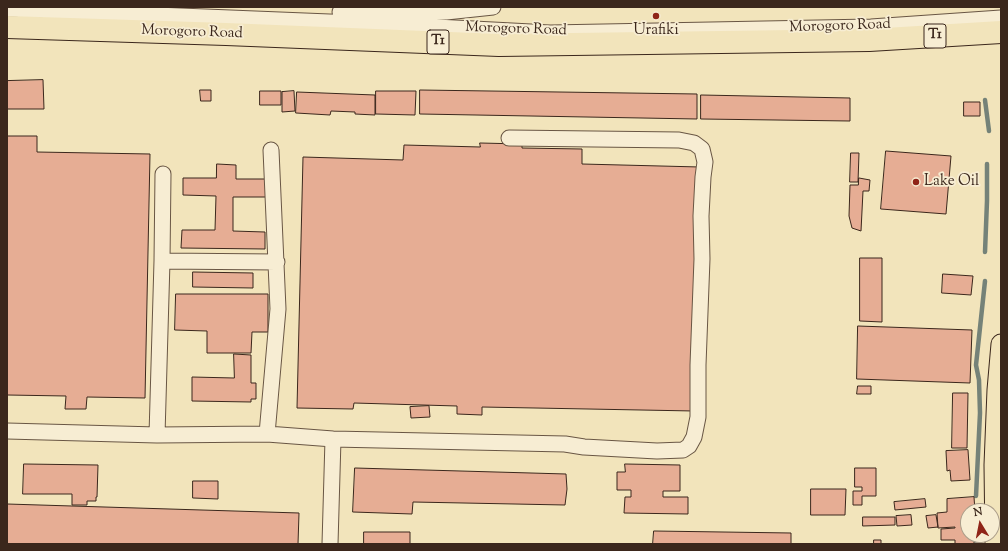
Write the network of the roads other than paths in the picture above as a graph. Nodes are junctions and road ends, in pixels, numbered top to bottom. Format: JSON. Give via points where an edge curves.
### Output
{"nodes":[{"id":1,"x":143,"y":7,"type":"edge"},
{"id":2,"x":493,"y":7,"type":"edge"},
{"id":3,"x":7,"y":9,"type":"edge"},
{"id":4,"x":1001,"y":18,"type":"edge"},
{"id":5,"x":7,"y":27,"type":"edge"},
{"id":6,"x":1001,"y":32,"type":"edge"},
{"id":7,"x":509,"y":138,"type":"dead end"},
{"id":8,"x":271,"y":150,"type":"dead end"},
{"id":9,"x":163,"y":174,"type":"dead end"},
{"id":10,"x":162,"y":261,"type":"junction"},
{"id":11,"x":277,"y":262,"type":"junction"},
{"id":12,"x":1001,"y":344,"type":"edge"},
{"id":13,"x":1001,"y":349,"type":"edge"},
{"id":14,"x":7,"y":432,"type":"edge"},
{"id":15,"x":267,"y":434,"type":"junction"},
{"id":16,"x":157,"y":435,"type":"junction"},
{"id":17,"x":333,"y":439,"type":"junction"},
{"id":18,"x":330,"y":544,"type":"edge"},
{"id":19,"x":995,"y":544,"type":"edge"}],
"edges":[{"from":1,"to":2,"type":"lane","name":"Morogoro Road","via":[[221,11],[381,13],[446,12]]},
{"from":3,"to":4,"type":"lane","name":"Morogoro Road","via":[[550,33],[871,27]]},
{"from":5,"to":6,"type":"highway","name":"Morogoro Road","number":"T1","via":[[499,45],[869,40]]},
{"from":7,"to":17,"type":"lane","via":[[679,140],[694,143],[702,149],[705,162],[701,216],[698,417],[694,437],[689,446],[683,450],[657,451],[565,444]]},
{"from":8,"to":11,"type":"lane"},
{"from":9,"to":10,"type":"lane"},
{"from":10,"to":11,"type":"lane"},
{"from":10,"to":16,"type":"lane"},
{"from":11,"to":15,"type":"lane","via":[[278,309]]},
{"from":12,"to":13,"type":"main road"},
{"from":13,"to":19,"type":"main road","via":[[994,457]]},
{"from":14,"to":16,"type":"lane"},
{"from":15,"to":16,"type":"lane"},
{"from":15,"to":17,"type":"lane"},
{"from":17,"to":18,"type":"lane"}]}
